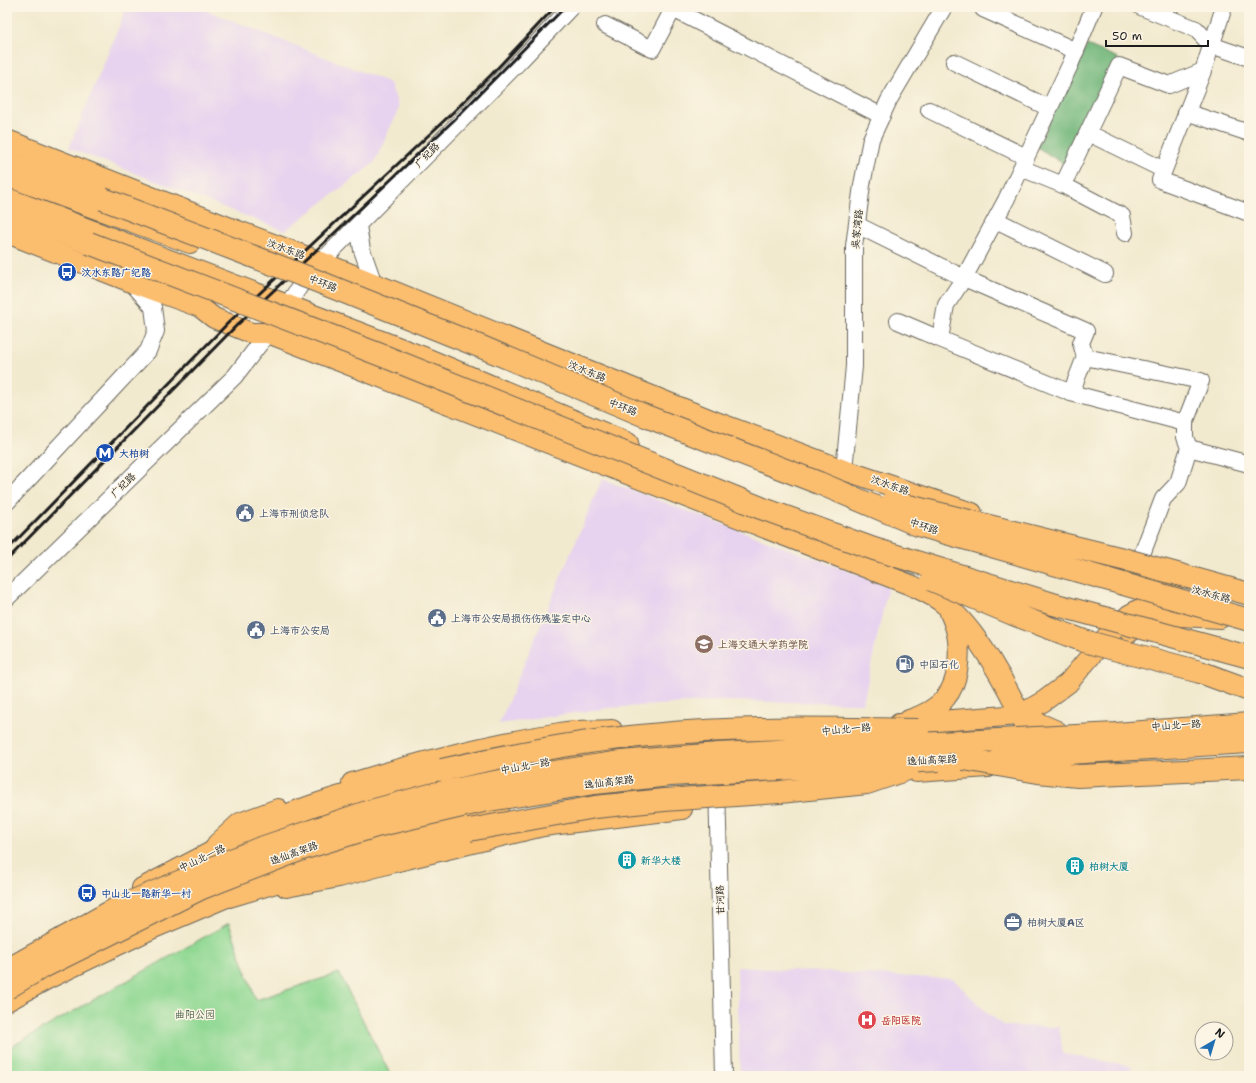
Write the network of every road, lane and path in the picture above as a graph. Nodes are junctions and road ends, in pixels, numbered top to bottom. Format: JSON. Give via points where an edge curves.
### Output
{"nodes":[{"id":1,"x":570,"y":7,"type":"edge"},
{"id":2,"x":944,"y":7,"type":"edge"},
{"id":3,"x":1094,"y":7,"type":"edge"},
{"id":4,"x":1140,"y":7,"type":"edge"},
{"id":5,"x":1224,"y":7,"type":"edge"},
{"id":6,"x":674,"y":8,"type":"edge"},
{"id":7,"x":983,"y":9,"type":"dead end"},
{"id":8,"x":606,"y":25,"type":"dead end"},
{"id":9,"x":1211,"y":45,"type":"junction"},
{"id":10,"x":1076,"y":51,"type":"junction"},
{"id":11,"x":1249,"y":58,"type":"edge"},
{"id":12,"x":954,"y":62,"type":"dead end"},
{"id":13,"x":1202,"y":71,"type":"junction"},
{"id":14,"x":1169,"y":85,"type":"junction"},
{"id":15,"x":1193,"y":96,"type":"junction"},
{"id":16,"x":1049,"y":108,"type":"junction"},
{"id":17,"x":929,"y":110,"type":"dead end"},
{"id":18,"x":1186,"y":112,"type":"junction"},
{"id":19,"x":882,"y":116,"type":"junction"},
{"id":20,"x":1088,"y":133,"type":"junction"},
{"id":21,"x":1249,"y":133,"type":"edge"},
{"id":22,"x":7,"y":140,"type":"edge"},
{"id":23,"x":7,"y":162,"type":"edge"},
{"id":24,"x":1024,"y":162,"type":"junction"},
{"id":25,"x":1164,"y":170,"type":"junction"},
{"id":26,"x":7,"y":176,"type":"edge"},
{"id":27,"x":1063,"y":185,"type":"junction"},
{"id":28,"x":7,"y":198,"type":"edge"},
{"id":29,"x":7,"y":212,"type":"edge"},
{"id":30,"x":1249,"y":213,"type":"edge"},
{"id":31,"x":996,"y":220,"type":"junction"},
{"id":32,"x":857,"y":225,"type":"junction"},
{"id":33,"x":358,"y":226,"type":"junction"},
{"id":34,"x":7,"y":233,"type":"edge"},
{"id":35,"x":1125,"y":233,"type":"dead end"},
{"id":36,"x":321,"y":262,"type":"junction"},
{"id":37,"x":1105,"y":274,"type":"dead end"},
{"id":38,"x":964,"y":278,"type":"junction"},
{"id":39,"x":130,"y":282,"type":"junction"},
{"id":40,"x":374,"y":284,"type":"junction"},
{"id":41,"x":300,"y":286,"type":"junction"},
{"id":42,"x":286,"y":305,"type":"junction"},
{"id":43,"x":898,"y":321,"type":"dead end"},
{"id":44,"x":268,"y":333,"type":"junction"},
{"id":45,"x":940,"y":339,"type":"junction"},
{"id":46,"x":1085,"y":357,"type":"junction"},
{"id":47,"x":1071,"y":393,"type":"junction"},
{"id":48,"x":540,"y":406,"type":"junction"},
{"id":49,"x":1186,"y":423,"type":"junction"},
{"id":50,"x":1189,"y":448,"type":"junction"},
{"id":51,"x":577,"y":455,"type":"junction"},
{"id":52,"x":1249,"y":464,"type":"edge"},
{"id":53,"x":844,"y":470,"type":"junction"},
{"id":54,"x":819,"y":483,"type":"junction"},
{"id":55,"x":7,"y":502,"type":"edge"},
{"id":56,"x":761,"y":508,"type":"junction"},
{"id":57,"x":1136,"y":570,"type":"junction"},
{"id":58,"x":1173,"y":583,"type":"junction"},
{"id":59,"x":1249,"y":594,"type":"edge"},
{"id":60,"x":7,"y":598,"type":"edge"},
{"id":61,"x":1155,"y":604,"type":"junction"},
{"id":62,"x":1249,"y":604,"type":"edge"},
{"id":63,"x":946,"y":606,"type":"junction"},
{"id":64,"x":1249,"y":608,"type":"edge"},
{"id":65,"x":1220,"y":618,"type":"junction"},
{"id":66,"x":1249,"y":620,"type":"edge"},
{"id":67,"x":1249,"y":626,"type":"edge"},
{"id":68,"x":1249,"y":658,"type":"edge"},
{"id":69,"x":1068,"y":683,"type":"junction"},
{"id":70,"x":1249,"y":690,"type":"edge"},
{"id":71,"x":1020,"y":715,"type":"junction"},
{"id":72,"x":1249,"y":721,"type":"edge"},
{"id":73,"x":899,"y":724,"type":"junction"},
{"id":74,"x":1249,"y":724,"type":"edge"},
{"id":75,"x":710,"y":733,"type":"junction"},
{"id":76,"x":1063,"y":733,"type":"junction"},
{"id":77,"x":1036,"y":747,"type":"junction"},
{"id":78,"x":1248,"y":753,"type":"edge"},
{"id":79,"x":938,"y":760,"type":"junction"},
{"id":80,"x":1055,"y":761,"type":"junction"},
{"id":81,"x":1020,"y":764,"type":"junction"},
{"id":82,"x":754,"y":780,"type":"junction"},
{"id":83,"x":717,"y":783,"type":"junction"},
{"id":84,"x":717,"y":804,"type":"junction"},
{"id":85,"x":209,"y":853,"type":"junction"},
{"id":86,"x":229,"y":896,"type":"junction"},
{"id":87,"x":7,"y":960,"type":"edge"},
{"id":88,"x":7,"y":970,"type":"edge"},
{"id":89,"x":7,"y":988,"type":"edge"},
{"id":90,"x":7,"y":1001,"type":"edge"},
{"id":91,"x":724,"y":1076,"type":"edge"}],
"edges":[{"from":1,"to":33,"type":"street","name":"广纪路"},
{"from":2,"to":19,"type":"street","name":"吴家湾路"},
{"from":3,"to":10,"type":"street"},
{"from":4,"to":9,"type":"street","via":[[1196,29]]},
{"from":5,"to":9,"type":"street"},
{"from":6,"to":8,"type":"street","via":[[652,49]]},
{"from":6,"to":19,"type":"street"},
{"from":7,"to":10,"type":"street"},
{"from":9,"to":11,"type":"street"},
{"from":9,"to":13,"type":"street"},
{"from":10,"to":16,"type":"street"},
{"from":12,"to":16,"type":"street"},
{"from":13,"to":14,"type":"street"},
{"from":13,"to":15,"type":"street"},
{"from":14,"to":15,"type":"street"},
{"from":14,"to":20,"type":"street","via":[[1119,66]]},
{"from":15,"to":18,"type":"street"},
{"from":16,"to":24,"type":"street"},
{"from":17,"to":24,"type":"street"},
{"from":18,"to":21,"type":"street"},
{"from":18,"to":25,"type":"street"},
{"from":19,"to":32,"type":"street","name":"吴家湾路","via":[[871,139]]},
{"from":20,"to":25,"type":"street"},
{"from":20,"to":27,"type":"street"},
{"from":22,"to":36,"type":"main road","name":"汶水东路"},
{"from":23,"to":54,"type":"highway","name":"中环路","bridge":true,"via":[[317,281],[636,412]]},
{"from":24,"to":27,"type":"street"},
{"from":24,"to":31,"type":"street"},
{"from":25,"to":30,"type":"street","via":[[1160,180]]},
{"from":26,"to":41,"type":"main road","name":"汶水东路"},
{"from":27,"to":35,"type":"street","via":[[1122,216]]},
{"from":28,"to":42,"type":"main road"},
{"from":29,"to":56,"type":"highway","bridge":true,"via":[[386,357]]},
{"from":31,"to":37,"type":"street"},
{"from":31,"to":38,"type":"street"},
{"from":32,"to":38,"type":"street"},
{"from":32,"to":53,"type":"street","name":"吴家湾路","via":[[854,246],[854,366]]},
{"from":33,"to":36,"type":"street","name":"广纪路"},
{"from":33,"to":40,"type":"street","via":[[362,250]]},
{"from":34,"to":39,"type":"main road"},
{"from":36,"to":40,"type":"main road","name":"汶水东路"},
{"from":36,"to":41,"type":"street","name":"广纪路"},
{"from":38,"to":45,"type":"street","via":[[946,305]]},
{"from":38,"to":46,"type":"street","via":[[1086,331],[1080,343]]},
{"from":39,"to":44,"type":"main road","via":[[200,307],[214,318],[251,333]]},
{"from":39,"to":55,"type":"street","via":[[153,307],[156,331],[148,351]]},
{"from":40,"to":53,"type":"main road","name":"汶水东路","via":[[711,420]]},
{"from":41,"to":42,"type":"street","name":"广纪路"},
{"from":41,"to":58,"type":"main road","name":"汶水东路","via":[[434,338],[617,415],[786,480],[957,541],[1019,560]]},
{"from":42,"to":44,"type":"street","name":"广纪路"},
{"from":42,"to":48,"type":"main road","via":[[421,356]]},
{"from":43,"to":45,"type":"street"},
{"from":44,"to":51,"type":"main road"},
{"from":44,"to":60,"type":"street","name":"广纪路","via":[[235,376]]},
{"from":45,"to":47,"type":"street"},
{"from":46,"to":47,"type":"street"},
{"from":46,"to":49,"type":"street","via":[[1201,381]]},
{"from":47,"to":49,"type":"street"},
{"from":48,"to":51,"type":"main road"},
{"from":48,"to":63,"type":"main road","via":[[713,479],[873,541],[891,550],[911,567]]},
{"from":49,"to":50,"type":"street","via":[[1185,437]]},
{"from":50,"to":52,"type":"street"},
{"from":50,"to":57,"type":"street","via":[[1178,483],[1163,499]]},
{"from":51,"to":63,"type":"main road","via":[[913,586]]},
{"from":53,"to":57,"type":"main road","name":"汶水东路"},
{"from":54,"to":59,"type":"highway","bridge":true,"via":[[1127,560]]},
{"from":54,"to":66,"type":"highway","name":"中环路","bridge":true,"via":[[918,526]]},
{"from":56,"to":68,"type":"highway","bridge":true,"via":[[874,549],[1053,604]]},
{"from":56,"to":70,"type":"highway","bridge":true,"via":[[1013,614],[1084,641],[1200,672]]},
{"from":57,"to":58,"type":"main road","name":"汶水东路"},
{"from":58,"to":62,"type":"main road","name":"汶水东路"},
{"from":61,"to":64,"type":"main road"},
{"from":61,"to":65,"type":"main road","name":"中山北一路","via":[[1174,605]]},
{"from":61,"to":69,"type":"main road","name":"中山北一路","via":[[1140,608],[1129,615],[1109,634]]},
{"from":63,"to":71,"type":"main road","via":[[972,633],[1010,693]]},
{"from":63,"to":73,"type":"main road","via":[[955,625],[958,640],[956,672],[952,687],[937,706]]},
{"from":65,"to":67,"type":"main road","name":"中山北一路"},
{"from":65,"to":69,"type":"main road","name":"中山北一路","via":[[1179,616],[1145,621]]},
{"from":69,"to":71,"type":"main road","name":"中山北一路"},
{"from":71,"to":73,"type":"main road","name":"中山北一路"},
{"from":71,"to":76,"type":"main road"},
{"from":71,"to":77,"type":"main road"},
{"from":72,"to":76,"type":"main road","name":"中山北一路"},
{"from":73,"to":75,"type":"main road","name":"中山北一路","via":[[754,736]]},
{"from":74,"to":76,"type":"highway","name":"逸仙高架路","bridge":true},
{"from":75,"to":83,"type":"street","name":"甘河路"},
{"from":75,"to":85,"type":"main road","name":"中山北一路","via":[[526,764],[394,795]]},
{"from":75,"to":85,"type":"main road","via":[[561,732],[480,748],[318,793],[240,823]]},
{"from":76,"to":77,"type":"main road"},
{"from":76,"to":85,"type":"highway","bridge":true,"via":[[825,728],[738,730],[611,739],[505,756],[370,788],[275,821]]},
{"from":76,"to":88,"type":"highway","name":"逸仙高架路","bridge":true,"via":[[620,762],[438,793],[367,812],[258,849],[119,907]]},
{"from":77,"to":80,"type":"main road"},
{"from":77,"to":81,"type":"main road"},
{"from":78,"to":79,"type":"highway","name":"逸仙高架路","bridge":true},
{"from":78,"to":80,"type":"main road"},
{"from":79,"to":86,"type":"highway","bridge":true,"via":[[867,783],[595,807],[534,817],[451,833]]},
{"from":79,"to":89,"type":"highway","name":"逸仙高架路","bridge":true,"via":[[670,775],[595,782],[483,801],[376,826],[302,849],[202,888],[39,968]]},
{"from":80,"to":81,"type":"main road"},
{"from":81,"to":82,"type":"main road"},
{"from":82,"to":83,"type":"main road"},
{"from":82,"to":84,"type":"main road"},
{"from":83,"to":84,"type":"street","name":"甘河路"},
{"from":83,"to":86,"type":"main road","via":[[619,788],[504,806],[358,842],[293,864]]},
{"from":84,"to":86,"type":"main road","via":[[543,826],[339,877]]},
{"from":84,"to":91,"type":"street","name":"甘河路"},
{"from":85,"to":87,"type":"main road","name":"中山北一路"},
{"from":86,"to":90,"type":"main road","via":[[144,932]]}]}
